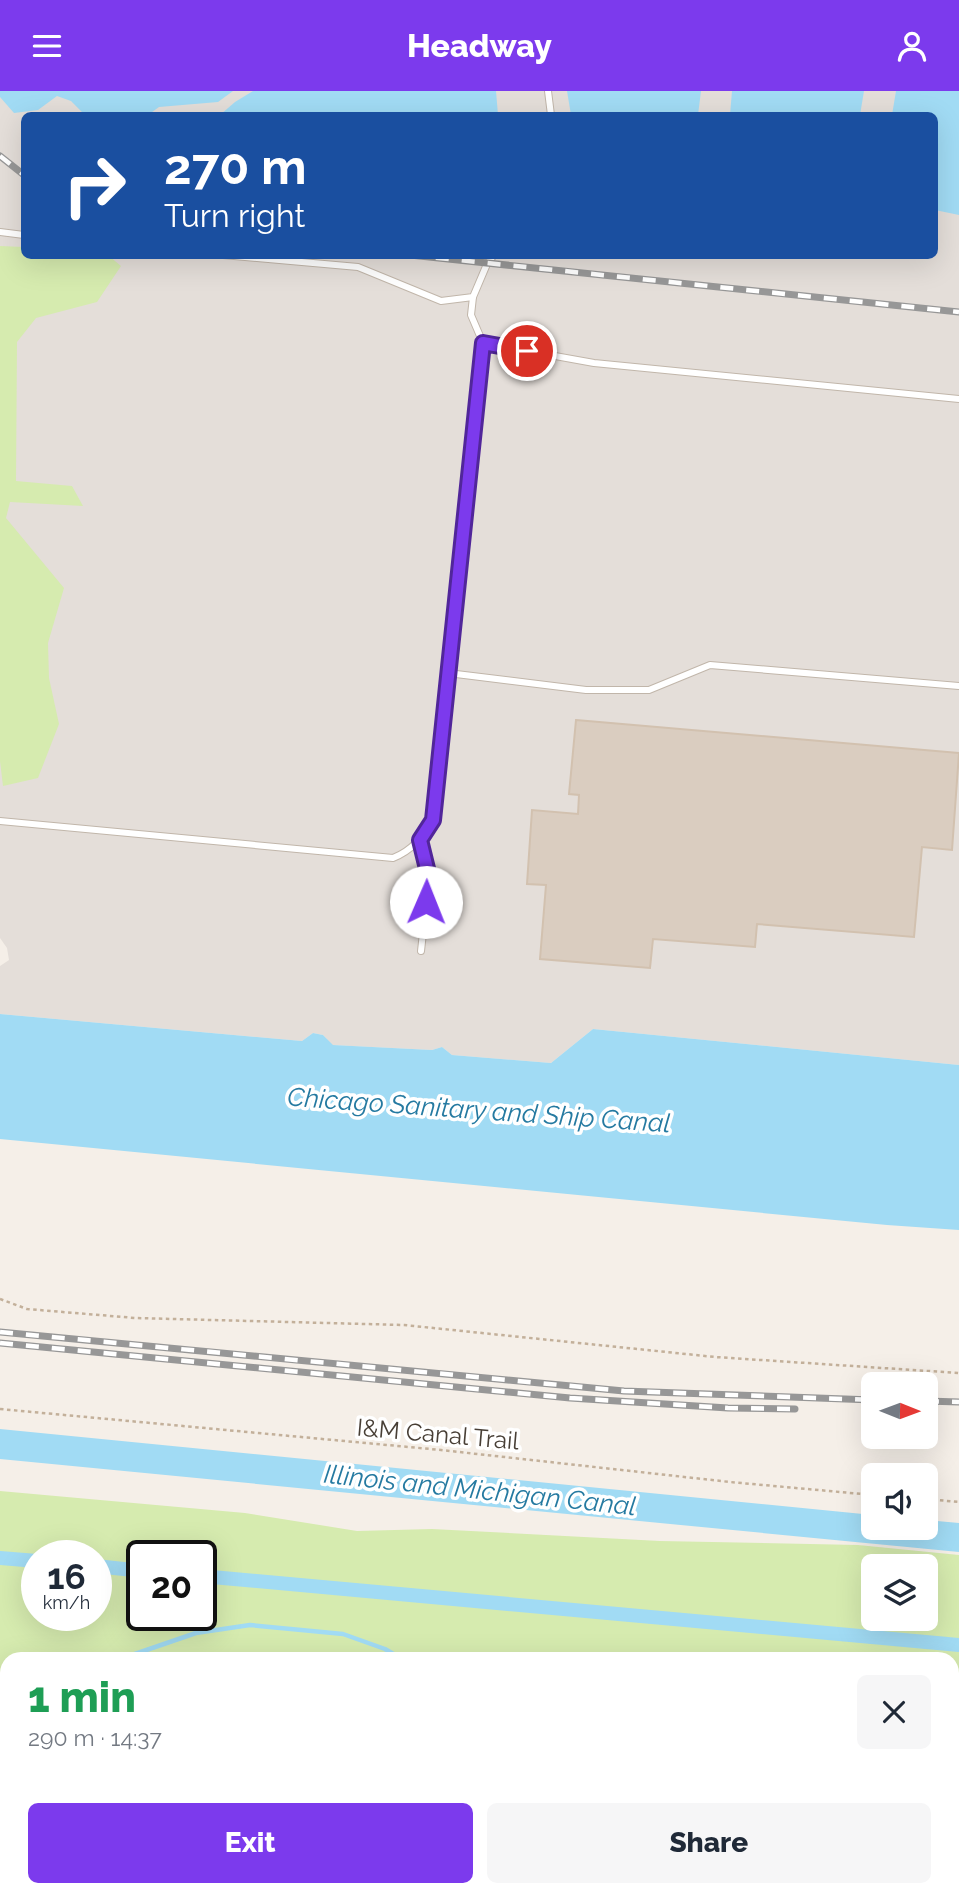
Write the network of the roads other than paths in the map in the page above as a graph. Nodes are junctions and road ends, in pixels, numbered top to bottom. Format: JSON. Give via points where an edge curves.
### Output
{"nodes":[{"id":1,"x":548,"y":91,"type":"edge"},
{"id":2,"x":551,"y":112,"type":"edge"},
{"id":3,"x":0,"y":232,"type":"edge"},
{"id":4,"x":21,"y":235,"type":"edge"},
{"id":5,"x":265,"y":259,"type":"edge"},
{"id":6,"x":491,"y":259,"type":"edge"},
{"id":7,"x":473,"y":297,"type":"junction"},
{"id":8,"x":483,"y":343,"type":"junction"},
{"id":9,"x":959,"y":400,"type":"edge"},
{"id":10,"x":448,"y":673,"type":"junction"},
{"id":11,"x":959,"y":686,"type":"edge"},
{"id":12,"x":0,"y":821,"type":"edge"},
{"id":13,"x":420,"y":840,"type":"junction"},
{"id":14,"x":421,"y":951,"type":"dead end"}],
"edges":[{"from":1,"to":2,"type":"lane"},
{"from":3,"to":4,"type":"lane"},
{"from":5,"to":7,"type":"lane","via":[[358,268],[442,301]]},
{"from":6,"to":7,"type":"lane"},
{"from":7,"to":8,"type":"lane","via":[[471,315]]},
{"from":8,"to":9,"type":"lane","via":[[594,363]]},
{"from":8,"to":10,"type":"lane"},
{"from":10,"to":11,"type":"lane","via":[[586,690],[649,690],[710,665]]},
{"from":10,"to":13,"type":"lane","via":[[433,820]]},
{"from":12,"to":13,"type":"lane","via":[[393,858]]},
{"from":13,"to":14,"type":"lane","via":[[429,877]]}]}
